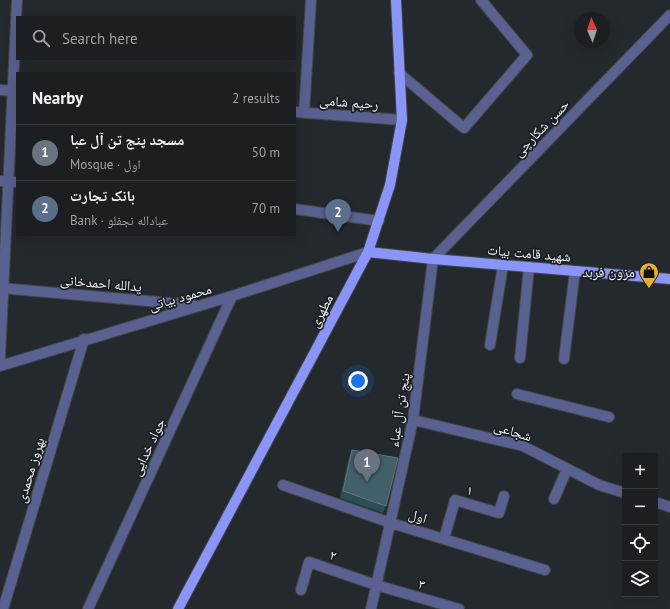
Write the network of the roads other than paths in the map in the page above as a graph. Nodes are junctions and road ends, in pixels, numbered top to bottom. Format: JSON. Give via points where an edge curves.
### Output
{"nodes":[{"id":1,"x":17,"y":0,"type":"edge"},
{"id":2,"x":311,"y":0,"type":"edge"},
{"id":3,"x":396,"y":0,"type":"edge"},
{"id":4,"x":481,"y":0,"type":"edge"},
{"id":5,"x":17,"y":16,"type":"edge"},
{"id":6,"x":670,"y":16,"type":"edge"},
{"id":7,"x":16,"y":46,"type":"edge"},
{"id":8,"x":399,"y":73,"type":"junction"},
{"id":9,"x":0,"y":90,"type":"edge"},
{"id":10,"x":15,"y":91,"type":"edge"},
{"id":11,"x":300,"y":112,"type":"edge"},
{"id":12,"x":402,"y":120,"type":"junction"},
{"id":13,"x":8,"y":181,"type":"edge"},
{"id":14,"x":296,"y":209,"type":"edge"},
{"id":15,"x":379,"y":220,"type":"junction"},
{"id":16,"x":368,"y":252,"type":"junction"},
{"id":17,"x":433,"y":260,"type":"junction"},
{"id":18,"x":503,"y":265,"type":"junction"},
{"id":19,"x":529,"y":267,"type":"junction"},
{"id":20,"x":575,"y":271,"type":"junction"},
{"id":21,"x":670,"y":279,"type":"edge"},
{"id":22,"x":2,"y":288,"type":"edge"},
{"id":23,"x":232,"y":296,"type":"junction"},
{"id":24,"x":199,"y":306,"type":"junction"},
{"id":25,"x":84,"y":339,"type":"junction"},
{"id":26,"x":490,"y":345,"type":"dead end"},
{"id":27,"x":0,"y":356,"type":"edge"},
{"id":28,"x":520,"y":358,"type":"dead end"},
{"id":29,"x":564,"y":359,"type":"dead end"},
{"id":30,"x":0,"y":366,"type":"edge"},
{"id":31,"x":517,"y":394,"type":"dead end"},
{"id":32,"x":609,"y":417,"type":"dead end"},
{"id":33,"x":414,"y":420,"type":"junction"},
{"id":34,"x":567,"y":468,"type":"junction"},
{"id":35,"x":283,"y":485,"type":"dead end"},
{"id":36,"x":622,"y":492,"type":"edge"},
{"id":37,"x":504,"y":496,"type":"dead end"},
{"id":38,"x":554,"y":499,"type":"dead end"},
{"id":39,"x":658,"y":503,"type":"edge"},
{"id":40,"x":670,"y":507,"type":"edge"},
{"id":41,"x":391,"y":523,"type":"junction"},
{"id":42,"x":444,"y":539,"type":"junction"},
{"id":43,"x":545,"y":570,"type":"dead end"},
{"id":44,"x":376,"y":585,"type":"junction"},
{"id":45,"x":301,"y":590,"type":"dead end"},
{"id":46,"x":3,"y":609,"type":"edge"},
{"id":47,"x":88,"y":609,"type":"edge"},
{"id":48,"x":178,"y":609,"type":"edge"},
{"id":49,"x":371,"y":609,"type":"edge"},
{"id":50,"x":459,"y":609,"type":"edge"}],
"edges":[{"from":1,"to":5,"type":"street"},
{"from":2,"to":11,"type":"street"},
{"from":3,"to":8,"type":"main road","name":"مطهری"},
{"from":4,"to":8,"type":"street","via":[[527,55],[464,128]]},
{"from":6,"to":17,"type":"street","name":"حسن شکارچی"},
{"from":7,"to":10,"type":"street"},
{"from":8,"to":12,"type":"main road","name":"مطهری"},
{"from":9,"to":10,"type":"street"},
{"from":10,"to":13,"type":"street"},
{"from":11,"to":12,"type":"street","name":"رحیم شامی"},
{"from":12,"to":15,"type":"main road","name":"مطهری","via":[[390,185]]},
{"from":13,"to":22,"type":"street"},
{"from":14,"to":15,"type":"street"},
{"from":15,"to":16,"type":"main road","name":"مطهری"},
{"from":16,"to":17,"type":"main road","name":"شهید قامت بیات"},
{"from":16,"to":23,"type":"street","name":"محمود بیاتی"},
{"from":16,"to":48,"type":"main road","name":"مطهری"},
{"from":17,"to":18,"type":"main road","name":"شهید قامت بیات"},
{"from":17,"to":33,"type":"street","name":"پنج تن آل عباء"},
{"from":18,"to":19,"type":"main road","name":"شهید قامت بیات"},
{"from":18,"to":26,"type":"street"},
{"from":19,"to":20,"type":"main road","name":"شهید قامت بیات"},
{"from":19,"to":28,"type":"street"},
{"from":20,"to":21,"type":"main road","name":"شهید قامت بیات"},
{"from":20,"to":29,"type":"street"},
{"from":22,"to":24,"type":"street","name":"یدالله احمدخانی"},
{"from":22,"to":27,"type":"street"},
{"from":23,"to":24,"type":"street","name":"محمود بیاتی"},
{"from":23,"to":47,"type":"street","name":"جواد خدایی"},
{"from":24,"to":25,"type":"street","name":"محمود بیاتی"},
{"from":25,"to":30,"type":"street","name":"محمود بیاتی"},
{"from":25,"to":46,"type":"street","name":"بهروز محمدی"},
{"from":31,"to":32,"type":"street"},
{"from":33,"to":34,"type":"street","name":"شجاعی","via":[[523,446]]},
{"from":33,"to":41,"type":"street","name":"پنج تن آل عباء"},
{"from":34,"to":36,"type":"street","name":"شجاعی","via":[[598,485]]},
{"from":34,"to":38,"type":"street"},
{"from":35,"to":41,"type":"street","name":"اول"},
{"from":37,"to":42,"type":"street","name":"۱","via":[[499,513],[455,500]]},
{"from":39,"to":40,"type":"street"},
{"from":41,"to":42,"type":"street","name":"اول"},
{"from":41,"to":44,"type":"street","name":"پنج تن آل عباء"},
{"from":42,"to":43,"type":"street","name":"اول"},
{"from":44,"to":45,"type":"street","name":"۲","via":[[309,562]]},
{"from":44,"to":49,"type":"street","name":"پنج تن آل عباء"},
{"from":44,"to":50,"type":"street","name":"۳"}]}
